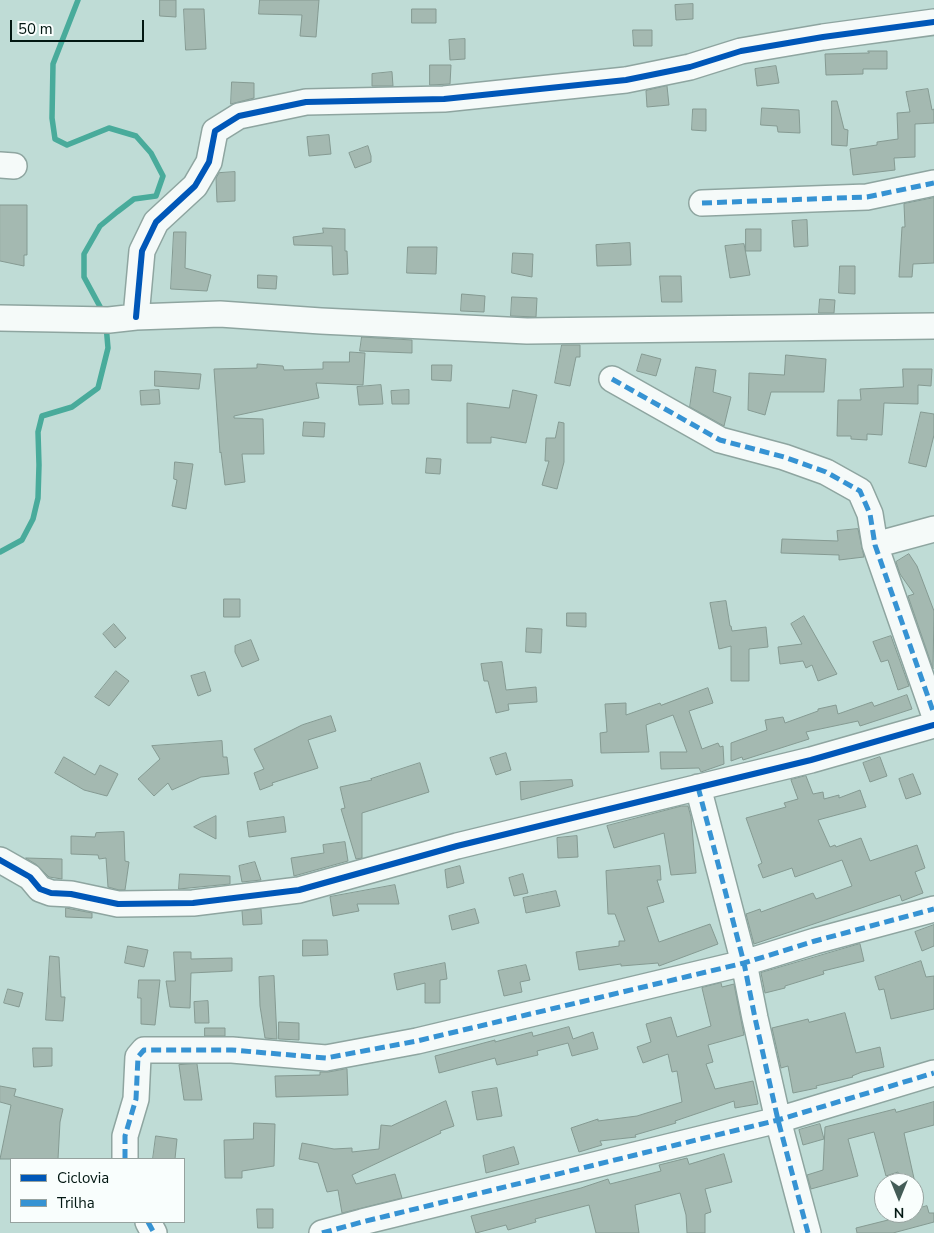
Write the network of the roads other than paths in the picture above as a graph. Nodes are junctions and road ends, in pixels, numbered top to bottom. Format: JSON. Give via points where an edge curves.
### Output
{"nodes":[{"id":1,"x":934,"y":22,"type":"edge"},
{"id":2,"x":934,"y":183,"type":"edge"},
{"id":3,"x":702,"y":203,"type":"dead end"},
{"id":4,"x":136,"y":317,"type":"junction"},
{"id":5,"x":0,"y":318,"type":"edge"},
{"id":6,"x":934,"y":326,"type":"edge"},
{"id":7,"x":612,"y":378,"type":"dead end"},
{"id":8,"x":934,"y":529,"type":"edge"},
{"id":9,"x":875,"y":545,"type":"junction"},
{"id":10,"x":934,"y":714,"type":"edge"},
{"id":11,"x":934,"y":725,"type":"edge"},
{"id":12,"x":698,"y":787,"type":"junction"},
{"id":13,"x":0,"y":860,"type":"edge"},
{"id":14,"x":934,"y":910,"type":"edge"},
{"id":15,"x":744,"y":963,"type":"junction"},
{"id":16,"x":934,"y":1074,"type":"edge"},
{"id":17,"x":778,"y":1120,"type":"junction"},
{"id":18,"x":125,"y":1158,"type":"edge"},
{"id":19,"x":322,"y":1233,"type":"edge"},
{"id":20,"x":808,"y":1233,"type":"edge"}],
"edges":[{"from":1,"to":4,"type":"street","via":[[741,50],[690,67],[626,80],[444,99],[306,102],[238,116],[215,131],[209,162],[195,186],[156,222],[142,251]]},
{"from":2,"to":3,"type":"street","via":[[867,197]]},
{"from":4,"to":5,"type":"street","via":[[109,320]]},
{"from":4,"to":6,"type":"street","via":[[220,314],[527,331]]},
{"from":7,"to":9,"type":"street","via":[[720,440],[826,472],[860,491],[870,514]]},
{"from":8,"to":9,"type":"street"},
{"from":9,"to":10,"type":"street"},
{"from":11,"to":12,"type":"street","via":[[811,760]]},
{"from":12,"to":13,"type":"street","via":[[457,846],[299,890],[193,903],[118,904],[51,893],[40,889],[30,877]]},
{"from":12,"to":15,"type":"street"},
{"from":14,"to":15,"type":"street"},
{"from":15,"to":17,"type":"street"},
{"from":15,"to":18,"type":"street","via":[[417,1041],[326,1058],[232,1050],[144,1050],[138,1057],[136,1099],[125,1136]]},
{"from":16,"to":17,"type":"street"},
{"from":17,"to":19,"type":"street"},
{"from":17,"to":20,"type":"street"}]}
